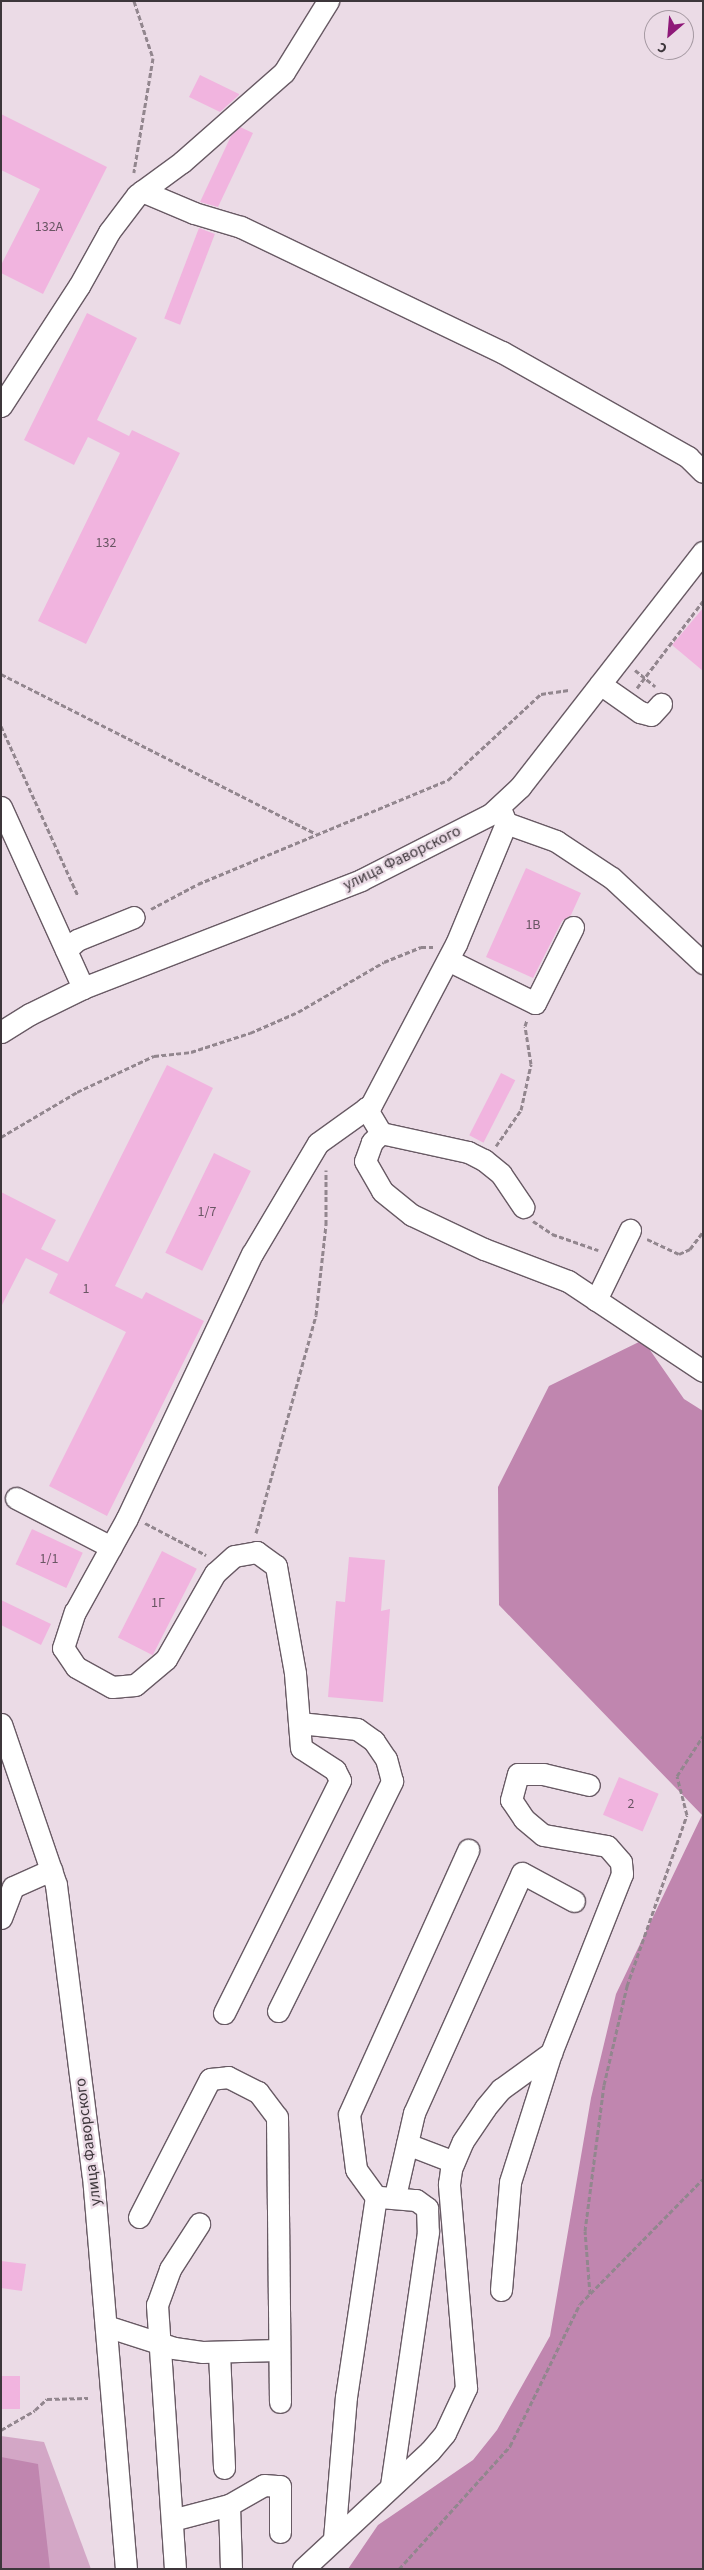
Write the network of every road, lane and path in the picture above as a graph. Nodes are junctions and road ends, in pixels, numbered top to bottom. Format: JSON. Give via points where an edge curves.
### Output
{"nodes":[{"id":1,"x":134,"y":1,"type":"edge"},
{"id":2,"x":328,"y":1,"type":"edge"},
{"id":3,"x":139,"y":193,"type":"junction"},
{"id":4,"x":1,"y":406,"type":"edge"},
{"id":5,"x":703,"y":472,"type":"edge"},
{"id":6,"x":703,"y":552,"type":"edge"},
{"id":7,"x":703,"y":601,"type":"edge"},
{"id":8,"x":1,"y":674,"type":"edge"},
{"id":9,"x":600,"y":684,"type":"junction"},
{"id":10,"x":640,"y":684,"type":"dead end"},
{"id":11,"x":569,"y":690,"type":"dead end"},
{"id":12,"x":661,"y":704,"type":"dead end"},
{"id":13,"x":1,"y":726,"type":"edge"},
{"id":14,"x":2,"y":811,"type":"edge"},
{"id":15,"x":503,"y":815,"type":"junction"},
{"id":16,"x":317,"y":834,"type":"junction"},
{"id":17,"x":78,"y":896,"type":"dead end"},
{"id":18,"x":134,"y":917,"type":"joint"},
{"id":19,"x":573,"y":927,"type":"dead end"},
{"id":20,"x":66,"y":950,"type":"junction"},
{"id":21,"x":443,"y":953,"type":"junction"},
{"id":22,"x":703,"y":963,"type":"edge"},
{"id":23,"x":83,"y":988,"type":"junction"},
{"id":24,"x":535,"y":1003,"type":"junction"},
{"id":25,"x":1,"y":1032,"type":"edge"},
{"id":26,"x":366,"y":1108,"type":"junction"},
{"id":27,"x":381,"y":1133,"type":"junction"},
{"id":28,"x":1,"y":1137,"type":"edge"},
{"id":29,"x":326,"y":1137,"type":"junction"},
{"id":30,"x":484,"y":1160,"type":"junction"},
{"id":31,"x":523,"y":1207,"type":"joint"},
{"id":32,"x":630,"y":1230,"type":"joint"},
{"id":33,"x":703,"y":1232,"type":"edge"},
{"id":34,"x":616,"y":1257,"type":"junction"},
{"id":35,"x":596,"y":1300,"type":"junction"},
{"id":36,"x":703,"y":1371,"type":"edge"},
{"id":37,"x":16,"y":1498,"type":"dead end"},
{"id":38,"x":129,"y":1515,"type":"junction"},
{"id":39,"x":112,"y":1546,"type":"junction"},
{"id":40,"x":252,"y":1553,"type":"junction"},
{"id":41,"x":225,"y":1564,"type":"junction"},
{"id":42,"x":299,"y":1723,"type":"junction"},
{"id":43,"x":1,"y":1724,"type":"edge"},
{"id":44,"x":703,"y":1736,"type":"edge"},
{"id":45,"x":588,"y":1785,"type":"dead end"},
{"id":46,"x":468,"y":1850,"type":"dead end"},
{"id":47,"x":51,"y":1870,"type":"junction"},
{"id":48,"x":574,"y":1901,"type":"dead end"},
{"id":49,"x":1,"y":1918,"type":"edge"},
{"id":50,"x":278,"y":2011,"type":"dead end"},
{"id":51,"x":224,"y":2013,"type":"dead end"},
{"id":52,"x":551,"y":2052,"type":"junction"},
{"id":53,"x":407,"y":2144,"type":"junction"},
{"id":54,"x":454,"y":2162,"type":"junction"},
{"id":55,"x":703,"y":2179,"type":"edge"},
{"id":56,"x":385,"y":2196,"type":"junction"},
{"id":57,"x":139,"y":2217,"type":"dead end"},
{"id":58,"x":199,"y":2224,"type":"dead end"},
{"id":59,"x":501,"y":2290,"type":"dead end"},
{"id":60,"x":590,"y":2294,"type":"junction"},
{"id":61,"x":106,"y":2326,"type":"junction"},
{"id":62,"x":162,"y":2343,"type":"junction"},
{"id":63,"x":279,"y":2350,"type":"junction"},
{"id":64,"x":219,"y":2352,"type":"junction"},
{"id":65,"x":88,"y":2398,"type":"dead end"},
{"id":66,"x":280,"y":2402,"type":"dead end"},
{"id":67,"x":1,"y":2430,"type":"edge"},
{"id":68,"x":224,"y":2468,"type":"dead end"},
{"id":69,"x":391,"y":2485,"type":"junction"},
{"id":70,"x":229,"y":2505,"type":"junction"},
{"id":71,"x":172,"y":2520,"type":"junction"},
{"id":72,"x":280,"y":2532,"type":"dead end"},
{"id":73,"x":334,"y":2539,"type":"junction"},
{"id":74,"x":126,"y":2569,"type":"edge"},
{"id":75,"x":174,"y":2569,"type":"edge"},
{"id":76,"x":231,"y":2569,"type":"edge"},
{"id":77,"x":303,"y":2569,"type":"edge"},
{"id":78,"x":400,"y":2569,"type":"edge"}],
"edges":[{"from":1,"to":3,"type":"path","via":[[153,58],[134,175]]},
{"from":2,"to":3,"type":"street","via":[[284,72],[182,162]]},
{"from":3,"to":4,"type":"street","via":[[109,232],[79,286]]},
{"from":3,"to":5,"type":"street","via":[[241,227],[502,352],[688,457]]},
{"from":6,"to":9,"type":"street","name":"улица Фаворского"},
{"from":7,"to":10,"type":"path"},
{"from":8,"to":16,"type":"path"},
{"from":9,"to":12,"type":"street","via":[[640,712],[651,715]]},
{"from":9,"to":15,"type":"street","name":"улица Фаворского"},
{"from":11,"to":16,"type":"path","via":[[541,694],[448,780]]},
{"from":13,"to":17,"type":"path"},
{"from":14,"to":20,"type":"street"},
{"from":15,"to":21,"type":"street"},
{"from":15,"to":22,"type":"street","via":[[556,841],[612,878]]},
{"from":15,"to":23,"type":"street","name":"улица Фаворского","via":[[361,880]]},
{"from":16,"to":18,"type":"path","via":[[198,884]]},
{"from":18,"to":20,"type":"street","via":[[77,940]]},
{"from":19,"to":24,"type":"street"},
{"from":20,"to":23,"type":"street"},
{"from":21,"to":24,"type":"street"},
{"from":21,"to":26,"type":"street"},
{"from":21,"to":28,"type":"path","via":[[421,947],[384,962],[298,1012],[250,1034],[191,1052],[154,1056],[77,1092]]},
{"from":23,"to":25,"type":"street","name":"улица Фаворского"},
{"from":24,"to":30,"type":"path","via":[[525,1026],[531,1064],[521,1110]]},
{"from":26,"to":27,"type":"street"},
{"from":26,"to":29,"type":"street"},
{"from":27,"to":30,"type":"street","via":[[468,1152]]},
{"from":27,"to":35,"type":"street","via":[[372,1142],[365,1161],[382,1191],[412,1215],[484,1249],[568,1281]]},
{"from":29,"to":38,"type":"street","via":[[318,1143],[252,1254]]},
{"from":29,"to":40,"type":"path","via":[[326,1224],[316,1315],[264,1495]]},
{"from":30,"to":31,"type":"street","via":[[501,1174]]},
{"from":31,"to":34,"type":"path","via":[[529,1219],[552,1234]]},
{"from":32,"to":33,"type":"path","via":[[679,1254],[690,1249]]},
{"from":32,"to":34,"type":"street"},
{"from":34,"to":35,"type":"street"},
{"from":35,"to":36,"type":"street"},
{"from":37,"to":39,"type":"street"},
{"from":38,"to":39,"type":"street"},
{"from":38,"to":41,"type":"path"},
{"from":39,"to":41,"type":"street","via":[[75,1612],[63,1648],[76,1667],[112,1687],[135,1685],[166,1659],[215,1574]]},
{"from":40,"to":41,"type":"street","via":[[234,1556]]},
{"from":40,"to":42,"type":"street","via":[[257,1552],[276,1566],[295,1673]]},
{"from":42,"to":50,"type":"street","via":[[358,1729],[374,1741],[392,1780]]},
{"from":42,"to":51,"type":"street","via":[[301,1748],[335,1770],[340,1780]]},
{"from":43,"to":47,"type":"street","name":"улица Фаворского"},
{"from":44,"to":60,"type":"path","via":[[677,1776],[687,1815],[627,1986],[604,2085],[585,2230]]},
{"from":45,"to":52,"type":"street","via":[[543,1774],[518,1774],[510,1800],[524,1819],[543,1835],[608,1846],[621,1862],[622,1874],[616,1893]]},
{"from":46,"to":56,"type":"street","via":[[349,2114],[356,2169]]},
{"from":47,"to":49,"type":"street","via":[[14,1887]]},
{"from":47,"to":61,"type":"street","name":"улица Фаворского","via":[[56,1885],[93,2176]]},
{"from":48,"to":53,"type":"street","via":[[522,1873],[414,2113]]},
{"from":52,"to":54,"type":"street","via":[[501,2089],[463,2141]]},
{"from":52,"to":59,"type":"street","via":[[510,2182]]},
{"from":53,"to":54,"type":"street"},
{"from":53,"to":56,"type":"street"},
{"from":54,"to":69,"type":"street","via":[[449,2184],[466,2388],[445,2433],[430,2451]]},
{"from":55,"to":60,"type":"path"},
{"from":56,"to":69,"type":"street","via":[[416,2200],[427,2208],[428,2232]]},
{"from":56,"to":73,"type":"street","via":[[346,2397]]},
{"from":57,"to":63,"type":"street","via":[[210,2080],[228,2077],[258,2092],[277,2117]]},
{"from":58,"to":62,"type":"street","via":[[170,2269],[157,2305]]},
{"from":60,"to":78,"type":"path","via":[[580,2304],[510,2446]]},
{"from":61,"to":62,"type":"street"},
{"from":61,"to":74,"type":"street","name":"улица Фаворского"},
{"from":62,"to":64,"type":"street","via":[[174,2348]]},
{"from":62,"to":71,"type":"street"},
{"from":63,"to":64,"type":"street"},
{"from":63,"to":66,"type":"street"},
{"from":64,"to":68,"type":"street"},
{"from":65,"to":67,"type":"path","via":[[47,2398],[35,2410]]},
{"from":69,"to":73,"type":"street"},
{"from":70,"to":71,"type":"street"},
{"from":70,"to":72,"type":"street","via":[[264,2485],[280,2486]]},
{"from":70,"to":76,"type":"street"},
{"from":71,"to":75,"type":"street"},
{"from":73,"to":77,"type":"street"}]}
